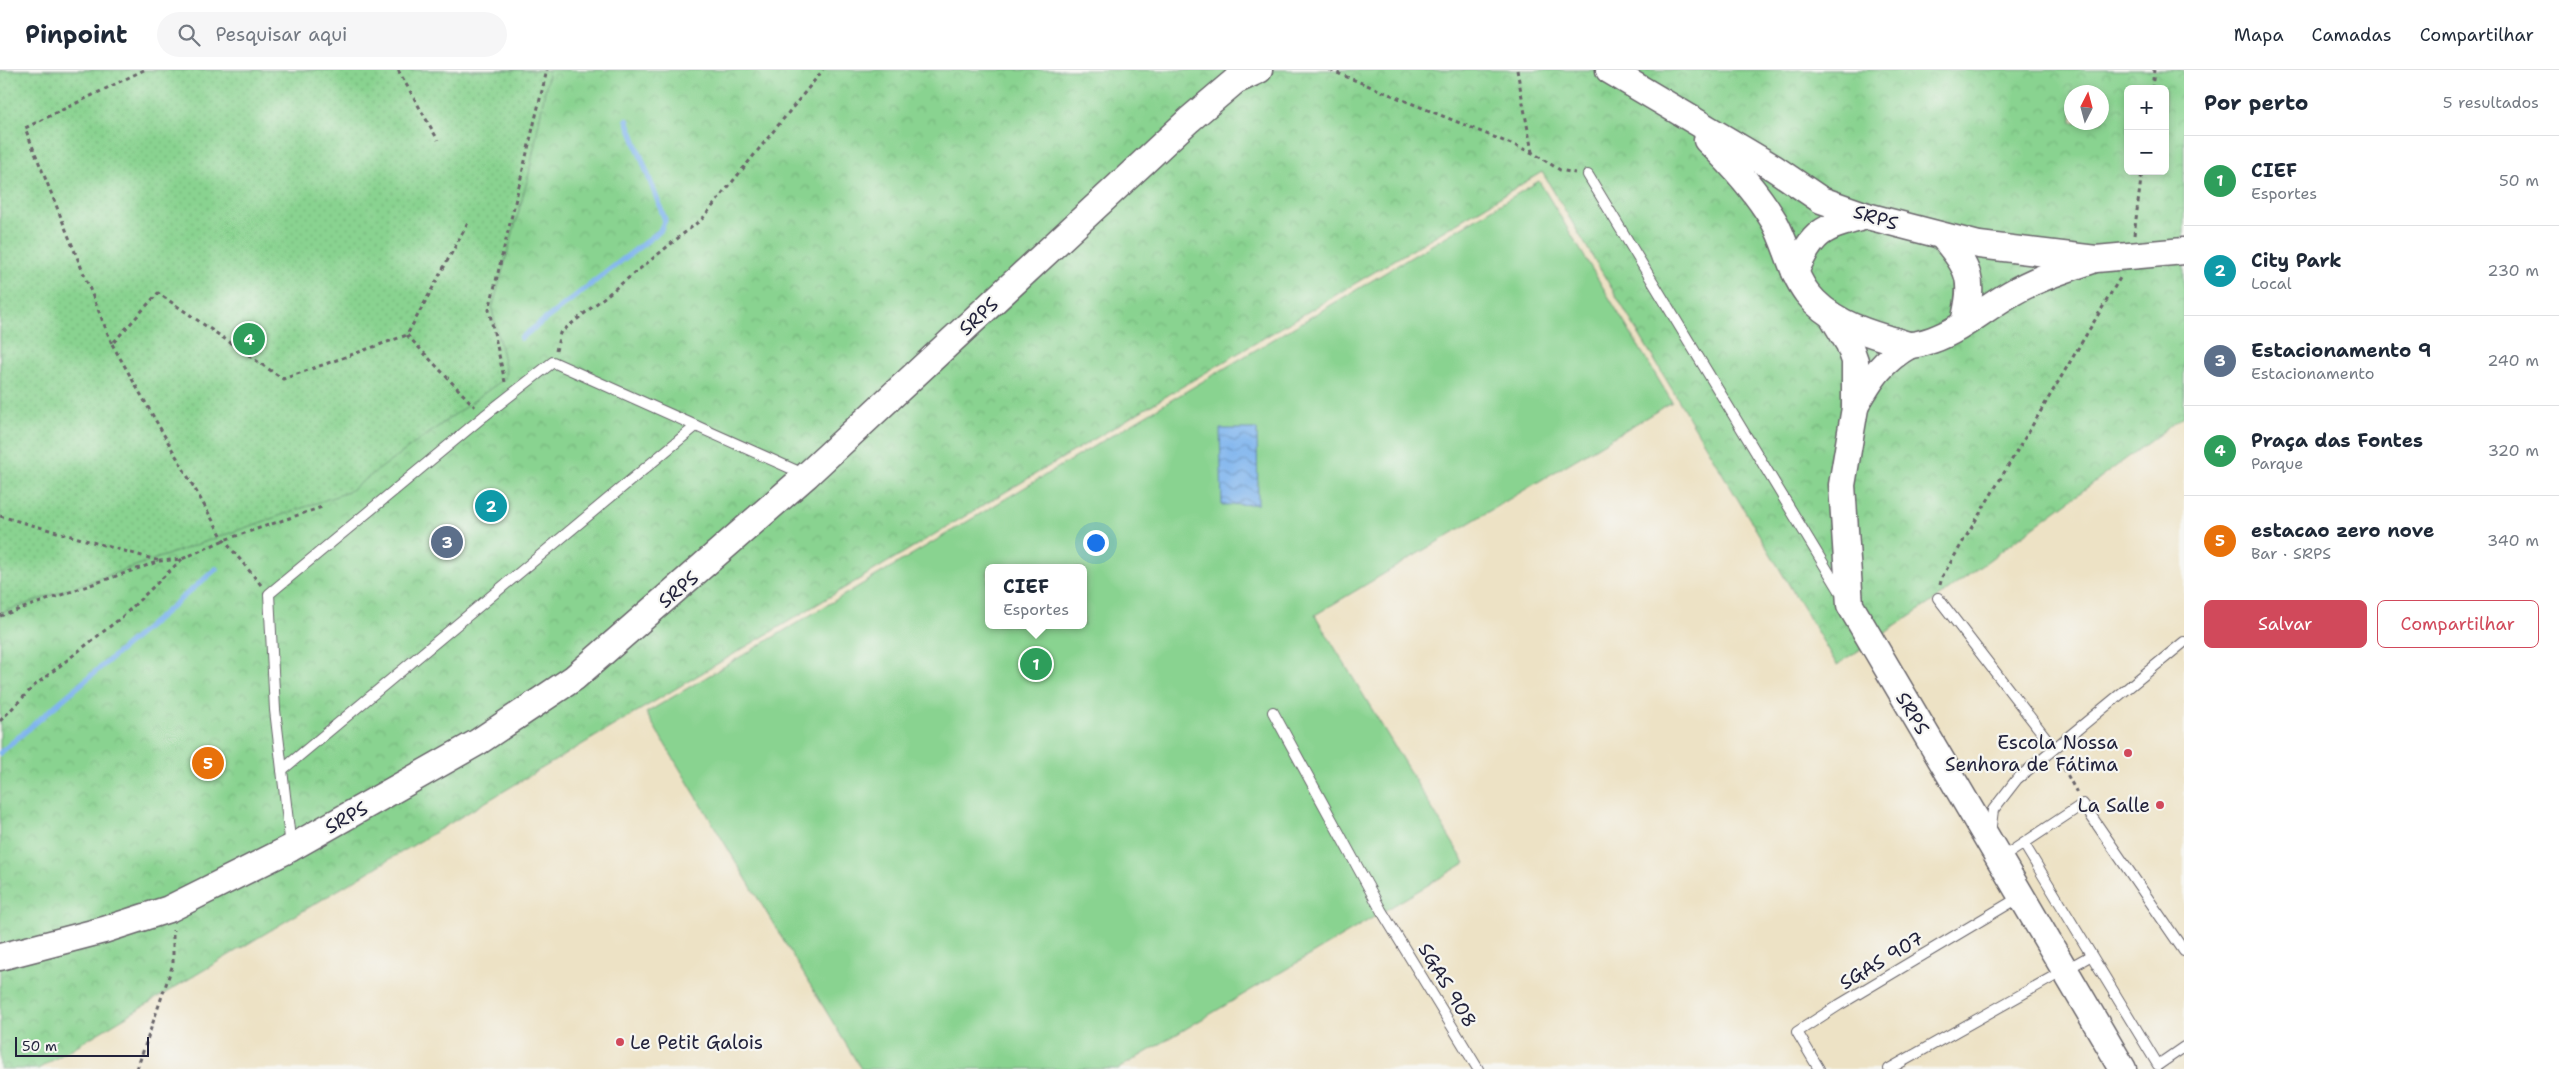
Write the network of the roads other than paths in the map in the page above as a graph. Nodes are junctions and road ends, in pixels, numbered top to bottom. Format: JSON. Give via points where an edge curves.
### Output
{"nodes":[{"id":1,"x":1259,"y":70,"type":"edge"},
{"id":2,"x":1609,"y":70,"type":"edge"},
{"id":3,"x":1679,"y":113,"type":"junction"},
{"id":4,"x":1588,"y":175,"type":"road end"},
{"id":5,"x":1867,"y":216,"type":"junction"},
{"id":6,"x":1943,"y":237,"type":"junction"},
{"id":7,"x":2184,"y":251,"type":"edge"},
{"id":8,"x":2096,"y":259,"type":"junction"},
{"id":9,"x":1794,"y":272,"type":"junction"},
{"id":10,"x":1832,"y":316,"type":"junction"},
{"id":11,"x":1964,"y":323,"type":"junction"},
{"id":12,"x":1910,"y":345,"type":"junction"},
{"id":13,"x":1854,"y":408,"type":"junction"},
{"id":14,"x":696,"y":426,"type":"junction"},
{"id":15,"x":807,"y":475,"type":"junction"},
{"id":16,"x":1938,"y":598,"type":"road end"},
{"id":17,"x":1850,"y":605,"type":"junction"},
{"id":18,"x":2184,"y":642,"type":"edge"},
{"id":19,"x":1273,"y":712,"type":"dead end"},
{"id":20,"x":2053,"y":747,"type":"junction"},
{"id":21,"x":282,"y":770,"type":"junction"},
{"id":22,"x":2024,"y":844,"type":"junction"},
{"id":23,"x":292,"y":848,"type":"junction"},
{"id":24,"x":1994,"y":851,"type":"junction"},
{"id":25,"x":2020,"y":897,"type":"junction"},
{"id":26,"x":2184,"y":951,"type":"edge"},
{"id":27,"x":2090,"y":956,"type":"junction"},
{"id":28,"x":0,"y":957,"type":"edge"},
{"id":29,"x":2065,"y":970,"type":"junction"},
{"id":30,"x":2184,"y":1047,"type":"edge"},
{"id":31,"x":1478,"y":1069,"type":"edge"},
{"id":32,"x":1819,"y":1069,"type":"edge"},
{"id":33,"x":1889,"y":1069,"type":"edge"},
{"id":34,"x":2123,"y":1069,"type":"edge"}],
"edges":[{"from":1,"to":15,"type":"main road","name":"SRPS","via":[[1235,81],[1189,120]]},
{"from":2,"to":3,"type":"main road","name":"SRPS"},
{"from":3,"to":5,"type":"main road","name":"SRPS","via":[[1822,200]]},
{"from":3,"to":9,"type":"main road","name":"SRPS","via":[[1732,164],[1760,200],[1787,246]]},
{"from":4,"to":17,"type":"lane"},
{"from":5,"to":6,"type":"main road","name":"SRPS"},
{"from":5,"to":9,"type":"main road","via":[[1830,226],[1809,242]]},
{"from":6,"to":8,"type":"main road","name":"SRPS","via":[[1979,245]]},
{"from":6,"to":11,"type":"main road","via":[[1963,261],[1970,281]]},
{"from":7,"to":8,"type":"main road","name":"SRPS"},
{"from":8,"to":11,"type":"main road","name":"SRPS","via":[[2040,278]]},
{"from":9,"to":10,"type":"main road","name":"SRPS","via":[[1807,293]]},
{"from":10,"to":12,"type":"main road","name":"SRPS","via":[[1856,328]]},
{"from":10,"to":13,"type":"main road","name":"SRPS","via":[[1855,361]]},
{"from":11,"to":12,"type":"main road","name":"SRPS","via":[[1930,341]]},
{"from":12,"to":13,"type":"main road","name":"SRPS","via":[[1890,356],[1873,375]]},
{"from":13,"to":17,"type":"main road","name":"SRPS","via":[[1842,485]]},
{"from":14,"to":15,"type":"lane"},
{"from":14,"to":21,"type":"lane"},
{"from":14,"to":21,"type":"lane","via":[[554,362],[269,594],[275,710]]},
{"from":15,"to":23,"type":"main road","name":"SRPS","via":[[574,678],[478,742]]},
{"from":16,"to":20,"type":"lane"},
{"from":17,"to":24,"type":"main road","name":"SRPS"},
{"from":18,"to":20,"type":"lane"},
{"from":19,"to":31,"type":"lane","name":"SGAS 908","via":[[1387,919]]},
{"from":20,"to":24,"type":"lane","via":[[2017,779],[1993,810]]},
{"from":21,"to":23,"type":"lane"},
{"from":22,"to":24,"type":"lane"},
{"from":22,"to":26,"type":"lane","via":[[2083,804]]},
{"from":22,"to":27,"type":"lane"},
{"from":23,"to":28,"type":"main road","name":"SRPS","via":[[169,910]]},
{"from":24,"to":25,"type":"main road","name":"SRPS"},
{"from":25,"to":29,"type":"main road","name":"SRPS"},
{"from":25,"to":32,"type":"lane","name":"SGAS 907","via":[[1797,1032]]},
{"from":27,"to":29,"type":"lane"},
{"from":27,"to":30,"type":"lane","via":[[2158,1065]]},
{"from":29,"to":33,"type":"lane"},
{"from":29,"to":34,"type":"main road","name":"SRPS"}]}
